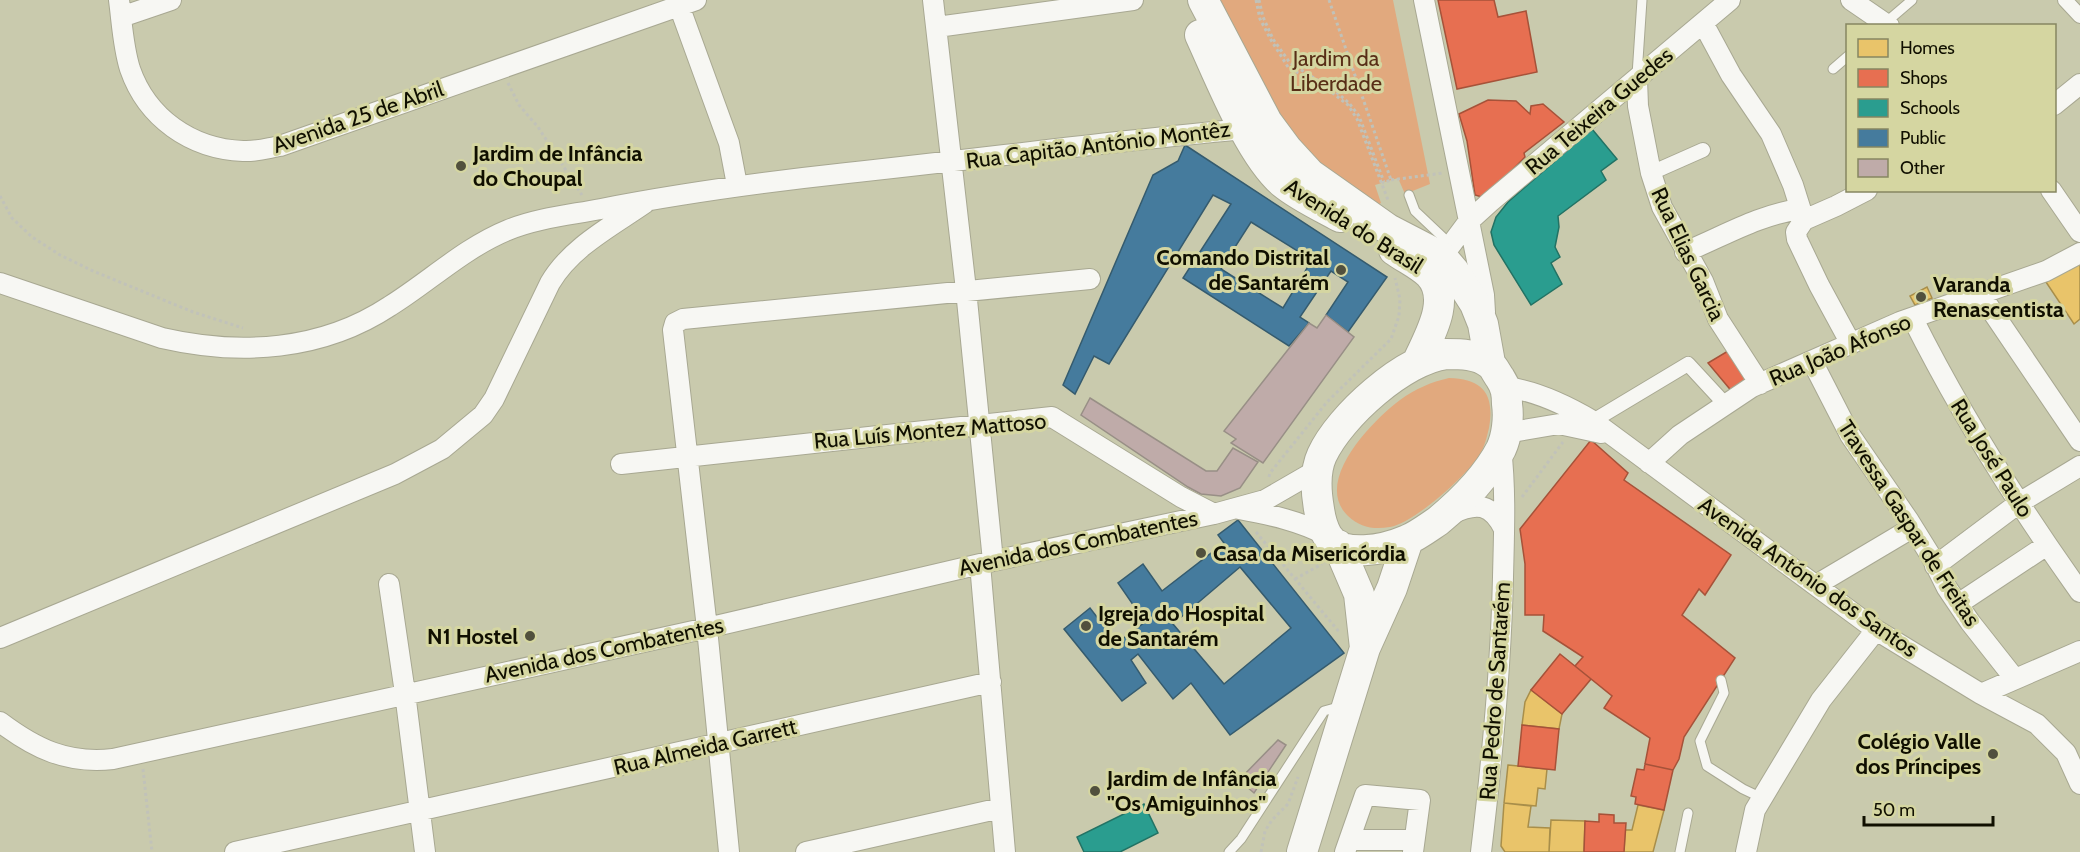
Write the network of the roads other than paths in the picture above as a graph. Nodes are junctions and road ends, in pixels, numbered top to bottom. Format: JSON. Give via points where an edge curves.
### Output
{"nodes":[{"id":1,"x":171,"y":0,"type":"edge"},
{"id":2,"x":933,"y":0,"type":"edge"},
{"id":3,"x":1133,"y":0,"type":"edge"},
{"id":4,"x":1183,"y":0,"type":"edge"},
{"id":5,"x":1203,"y":0,"type":"edge"},
{"id":6,"x":1424,"y":0,"type":"edge"},
{"id":7,"x":1642,"y":0,"type":"edge"},
{"id":8,"x":1730,"y":0,"type":"edge"},
{"id":9,"x":1851,"y":0,"type":"edge"},
{"id":10,"x":1912,"y":0,"type":"edge"},
{"id":11,"x":2065,"y":0,"type":"edge"},
{"id":12,"x":684,"y":2,"type":"edge"},
{"id":13,"x":120,"y":8,"type":"edge"},
{"id":14,"x":2080,"y":16,"type":"edge"},
{"id":15,"x":1703,"y":23,"type":"junction"},
{"id":16,"x":1884,"y":24,"type":"edge"},
{"id":17,"x":1886,"y":24,"type":"edge"},
{"id":18,"x":937,"y":27,"type":"junction"},
{"id":19,"x":1846,"y":58,"type":"edge"},
{"id":20,"x":1833,"y":69,"type":"dead end"},
{"id":21,"x":1637,"y":78,"type":"junction"},
{"id":22,"x":2080,"y":84,"type":"edge"},
{"id":23,"x":2056,"y":104,"type":"edge"},
{"id":24,"x":1245,"y":129,"type":"junction"},
{"id":25,"x":1703,"y":150,"type":"dead end"},
{"id":26,"x":952,"y":162,"type":"junction"},
{"id":27,"x":1651,"y":172,"type":"junction"},
{"id":28,"x":737,"y":185,"type":"junction"},
{"id":29,"x":1863,"y":192,"type":"edge"},
{"id":30,"x":2052,"y":192,"type":"edge"},
{"id":31,"x":1410,"y":195,"type":"dead end"},
{"id":32,"x":652,"y":199,"type":"junction"},
{"id":33,"x":1802,"y":214,"type":"junction"},
{"id":34,"x":1468,"y":222,"type":"junction"},
{"id":35,"x":2080,"y":232,"type":"edge"},
{"id":36,"x":1685,"y":252,"type":"junction"},
{"id":37,"x":2080,"y":254,"type":"edge"},
{"id":38,"x":1455,"y":255,"type":"junction"},
{"id":39,"x":1090,"y":279,"type":"dead end"},
{"id":40,"x":1480,"y":280,"type":"junction"},
{"id":41,"x":0,"y":283,"type":"edge"},
{"id":42,"x":966,"y":290,"type":"junction"},
{"id":43,"x":1981,"y":295,"type":"junction"},
{"id":44,"x":1913,"y":319,"type":"junction"},
{"id":45,"x":1483,"y":324,"type":"junction"},
{"id":46,"x":1851,"y":344,"type":"junction"},
{"id":47,"x":1812,"y":362,"type":"junction"},
{"id":48,"x":1417,"y":363,"type":"junction"},
{"id":49,"x":1498,"y":375,"type":"junction"},
{"id":50,"x":1760,"y":384,"type":"junction"},
{"id":51,"x":1725,"y":404,"type":"junction"},
{"id":52,"x":1593,"y":421,"type":"junction"},
{"id":53,"x":980,"y":424,"type":"junction"},
{"id":54,"x":1613,"y":437,"type":"junction"},
{"id":55,"x":1503,"y":440,"type":"junction"},
{"id":56,"x":2080,"y":441,"type":"edge"},
{"id":57,"x":688,"y":456,"type":"junction"},
{"id":58,"x":1649,"y":463,"type":"junction"},
{"id":59,"x":621,"y":464,"type":"dead end"},
{"id":60,"x":2080,"y":465,"type":"edge"},
{"id":61,"x":1317,"y":470,"type":"junction"},
{"id":62,"x":2019,"y":503,"type":"junction"},
{"id":63,"x":1234,"y":508,"type":"junction"},
{"id":64,"x":1214,"y":514,"type":"junction"},
{"id":65,"x":1438,"y":521,"type":"junction"},
{"id":66,"x":1912,"y":528,"type":"junction"},
{"id":67,"x":1504,"y":530,"type":"junction"},
{"id":68,"x":1408,"y":540,"type":"junction"},
{"id":69,"x":2046,"y":545,"type":"junction"},
{"id":70,"x":1329,"y":549,"type":"junction"},
{"id":71,"x":987,"y":563,"type":"junction"},
{"id":72,"x":1935,"y":566,"type":"junction"},
{"id":73,"x":389,"y":584,"type":"dead end"},
{"id":74,"x":1816,"y":585,"type":"junction"},
{"id":75,"x":2080,"y":592,"type":"edge"},
{"id":76,"x":1958,"y":604,"type":"junction"},
{"id":77,"x":707,"y":628,"type":"junction"},
{"id":78,"x":1876,"y":630,"type":"junction"},
{"id":79,"x":0,"y":638,"type":"edge"},
{"id":80,"x":1355,"y":644,"type":"junction"},
{"id":81,"x":2080,"y":651,"type":"edge"},
{"id":82,"x":2015,"y":679,"type":"junction"},
{"id":83,"x":1720,"y":680,"type":"dead end"},
{"id":84,"x":991,"y":682,"type":"junction"},
{"id":85,"x":405,"y":693,"type":"junction"},
{"id":86,"x":1981,"y":694,"type":"junction"},
{"id":87,"x":1347,"y":705,"type":"junction"},
{"id":88,"x":0,"y":722,"type":"edge"},
{"id":89,"x":718,"y":744,"type":"junction"},
{"id":90,"x":2080,"y":784,"type":"edge"},
{"id":91,"x":1762,"y":798,"type":"junction"},
{"id":92,"x":1001,"y":808,"type":"junction"},
{"id":93,"x":420,"y":810,"type":"junction"},
{"id":94,"x":1688,"y":813,"type":"dead end"},
{"id":95,"x":1347,"y":846,"type":"edge"},
{"id":96,"x":1414,"y":846,"type":"edge"},
{"id":97,"x":235,"y":852,"type":"edge"},
{"id":98,"x":425,"y":852,"type":"edge"},
{"id":99,"x":729,"y":852,"type":"edge"},
{"id":100,"x":806,"y":852,"type":"edge"},
{"id":101,"x":1005,"y":852,"type":"edge"},
{"id":102,"x":1229,"y":852,"type":"edge"},
{"id":103,"x":1302,"y":852,"type":"edge"},
{"id":104,"x":1481,"y":852,"type":"edge"},
{"id":105,"x":1680,"y":852,"type":"edge"},
{"id":106,"x":1746,"y":852,"type":"edge"}],
"edges":[{"from":1,"to":13,"type":"street"},
{"from":2,"to":18,"type":"street"},
{"from":3,"to":18,"type":"street"},
{"from":4,"to":24,"type":"main road","name":"Avenida do Brasil"},
{"from":5,"to":38,"type":"main road","name":"Avenida do Brasil","via":[[1267,122],[1310,174],[1388,229]]},
{"from":6,"to":34,"type":"street"},
{"from":7,"to":21,"type":"lane"},
{"from":8,"to":15,"type":"street","name":"Rua Teixeira Guedes"},
{"from":9,"to":16,"type":"street"},
{"from":10,"to":17,"type":"lane"},
{"from":11,"to":14,"type":"street"},
{"from":12,"to":13,"type":"street","name":"Avenida 25 de Abril","via":[[280,146],[243,151],[197,142],[160,118],[129,67]]},
{"from":12,"to":28,"type":"street","via":[[729,143]]},
{"from":15,"to":21,"type":"street","name":"Rua Teixeira Guedes"},
{"from":15,"to":33,"type":"street","via":[[1731,75],[1771,134]]},
{"from":18,"to":26,"type":"street"},
{"from":19,"to":20,"type":"lane"},
{"from":21,"to":27,"type":"street","name":"Rua Elias Garcia","via":[[1638,106]]},
{"from":21,"to":34,"type":"street","name":"Rua Teixeira Guedes"},
{"from":22,"to":23,"type":"street"},
{"from":24,"to":26,"type":"street","name":"Rua Capitão António Montêz"},
{"from":24,"to":48,"type":"main road","name":"Avenida do Brasil","via":[[1267,166],[1284,184],[1430,274],[1438,290],[1436,322]]},
{"from":25,"to":27,"type":"street"},
{"from":26,"to":28,"type":"street","name":"Rua Capitão António Montêz"},
{"from":26,"to":42,"type":"street"},
{"from":27,"to":36,"type":"street","name":"Rua Elias Garcia","via":[[1662,207]]},
{"from":28,"to":32,"type":"street","name":"Rua Capitão António Montêz"},
{"from":29,"to":33,"type":"street","via":[[1836,206]]},
{"from":30,"to":35,"type":"street"},
{"from":31,"to":38,"type":"lane","via":[[1415,211]]},
{"from":32,"to":41,"type":"street","name":"Rua Capitão António Montêz","via":[[509,230],[460,255],[388,308],[359,323],[292,345],[224,347],[162,338]]},
{"from":32,"to":79,"type":"street","via":[[562,265],[489,408],[442,449],[395,474]]},
{"from":33,"to":36,"type":"street","via":[[1779,212],[1738,226]]},
{"from":33,"to":46,"type":"street","via":[[1797,239]]},
{"from":34,"to":38,"type":"street","name":"Rua Teixeira Guedes"},
{"from":34,"to":40,"type":"street"},
{"from":36,"to":50,"type":"street","name":"Rua Elias Garcia","via":[[1718,319]]},
{"from":37,"to":43,"type":"street","name":"Rua João Afonso"},
{"from":38,"to":40,"type":"lane"},
{"from":38,"to":45,"type":"main road","name":"Avenida do Brasil","via":[[1454,271]]},
{"from":39,"to":42,"type":"street"},
{"from":40,"to":45,"type":"street","via":[[1486,308]]},
{"from":42,"to":53,"type":"street"},
{"from":42,"to":57,"type":"street","via":[[683,319],[675,323]]},
{"from":43,"to":44,"type":"street","name":"Rua João Afonso"},
{"from":43,"to":56,"type":"street"},
{"from":44,"to":46,"type":"street","name":"Rua João Afonso"},
{"from":44,"to":62,"type":"street","name":"Rua José Paulo","via":[[1937,368]]},
{"from":45,"to":49,"type":"main road","name":"Avenida do Brasil"},
{"from":46,"to":47,"type":"street","name":"Rua João Afonso"},
{"from":47,"to":50,"type":"street","name":"Rua João Afonso"},
{"from":47,"to":66,"type":"street","name":"Travessa Gaspar de Freitas","via":[[1850,435]]},
{"from":48,"to":49,"type":"main road","via":[[1432,356],[1466,354]]},
{"from":48,"to":61,"type":"main road","via":[[1379,388],[1352,413],[1323,454]]},
{"from":49,"to":52,"type":"street","name":"Avenida António dos Santos"},
{"from":49,"to":55,"type":"main road","via":[[1508,409]]},
{"from":50,"to":51,"type":"street","name":"Rua João Afonso"},
{"from":51,"to":52,"type":"street","via":[[1688,364]]},
{"from":51,"to":58,"type":"street","name":"Rua João Afonso","via":[[1680,435]]},
{"from":52,"to":54,"type":"street","name":"Avenida António dos Santos"},
{"from":53,"to":57,"type":"street","name":"Rua Luís Montez Mattoso"},
{"from":53,"to":64,"type":"street","name":"Rua Luís Montez Mattoso","via":[[1052,417]]},
{"from":53,"to":71,"type":"street"},
{"from":54,"to":55,"type":"street","name":"Avenida António dos Santos","via":[[1559,424]]},
{"from":54,"to":58,"type":"street","name":"Avenida António dos Santos"},
{"from":55,"to":65,"type":"main road","via":[[1478,481]]},
{"from":55,"to":67,"type":"street","name":"Rua Pedro de Santarém"},
{"from":57,"to":59,"type":"street","name":"Rua Luís Montez Mattoso"},
{"from":57,"to":77,"type":"street"},
{"from":58,"to":74,"type":"street","name":"Avenida António dos Santos"},
{"from":60,"to":62,"type":"street"},
{"from":61,"to":63,"type":"street","name":"Avenida dos Combatentes","via":[[1265,500]]},
{"from":61,"to":70,"type":"main road","via":[[1318,508]]},
{"from":62,"to":69,"type":"street","name":"Rua José Paulo"},
{"from":62,"to":72,"type":"street"},
{"from":63,"to":64,"type":"street","name":"Avenida dos Combatentes"},
{"from":63,"to":70,"type":"street","via":[[1311,527]]},
{"from":64,"to":71,"type":"street","name":"Avenida dos Combatentes"},
{"from":65,"to":67,"type":"street","via":[[1464,508],[1479,507],[1495,513]]},
{"from":65,"to":68,"type":"main road"},
{"from":66,"to":72,"type":"street","name":"Travessa Gaspar de Freitas"},
{"from":66,"to":74,"type":"street"},
{"from":67,"to":104,"type":"street","name":"Rua Pedro de Santarém","via":[[1494,744]]},
{"from":68,"to":70,"type":"main road","via":[[1375,550]]},
{"from":68,"to":80,"type":"main road","via":[[1392,588]]},
{"from":69,"to":75,"type":"street","name":"Rua José Paulo"},
{"from":69,"to":76,"type":"street"},
{"from":70,"to":80,"type":"main road","via":[[1359,594]]},
{"from":71,"to":77,"type":"street","name":"Avenida dos Combatentes"},
{"from":71,"to":84,"type":"street"},
{"from":72,"to":76,"type":"street","name":"Travessa Gaspar de Freitas"},
{"from":73,"to":85,"type":"street"},
{"from":74,"to":78,"type":"street","name":"Avenida António dos Santos"},
{"from":76,"to":82,"type":"street","name":"Travessa Gaspar de Freitas"},
{"from":77,"to":85,"type":"street","name":"Avenida dos Combatentes"},
{"from":77,"to":89,"type":"street"},
{"from":78,"to":86,"type":"street","name":"Avenida António dos Santos"},
{"from":78,"to":91,"type":"street","via":[[1821,700]]},
{"from":80,"to":87,"type":"main road"},
{"from":81,"to":82,"type":"street"},
{"from":82,"to":86,"type":"street"},
{"from":83,"to":91,"type":"lane","via":[[1724,693],[1700,741],[1707,766]]},
{"from":84,"to":89,"type":"street","name":"Rua Almeida Garrett"},
{"from":84,"to":92,"type":"street"},
{"from":85,"to":88,"type":"street","name":"Avenida dos Combatentes","via":[[104,760],[53,754]]},
{"from":85,"to":93,"type":"street"},
{"from":86,"to":90,"type":"street","name":"Avenida António dos Santos","via":[[2037,724],[2066,753]]},
{"from":87,"to":102,"type":"lane","via":[[1324,711]]},
{"from":87,"to":103,"type":"main road"},
{"from":89,"to":93,"type":"street","name":"Rua Almeida Garrett"},
{"from":89,"to":99,"type":"street"},
{"from":91,"to":106,"type":"street","via":[[1755,810]]},
{"from":92,"to":100,"type":"street"},
{"from":92,"to":101,"type":"street"},
{"from":93,"to":97,"type":"street","name":"Rua Almeida Garrett"},
{"from":93,"to":98,"type":"street"},
{"from":94,"to":105,"type":"lane"},
{"from":95,"to":96,"type":"street"},
{"from":95,"to":96,"type":"street","via":[[1365,795],[1419,800]]}]}
